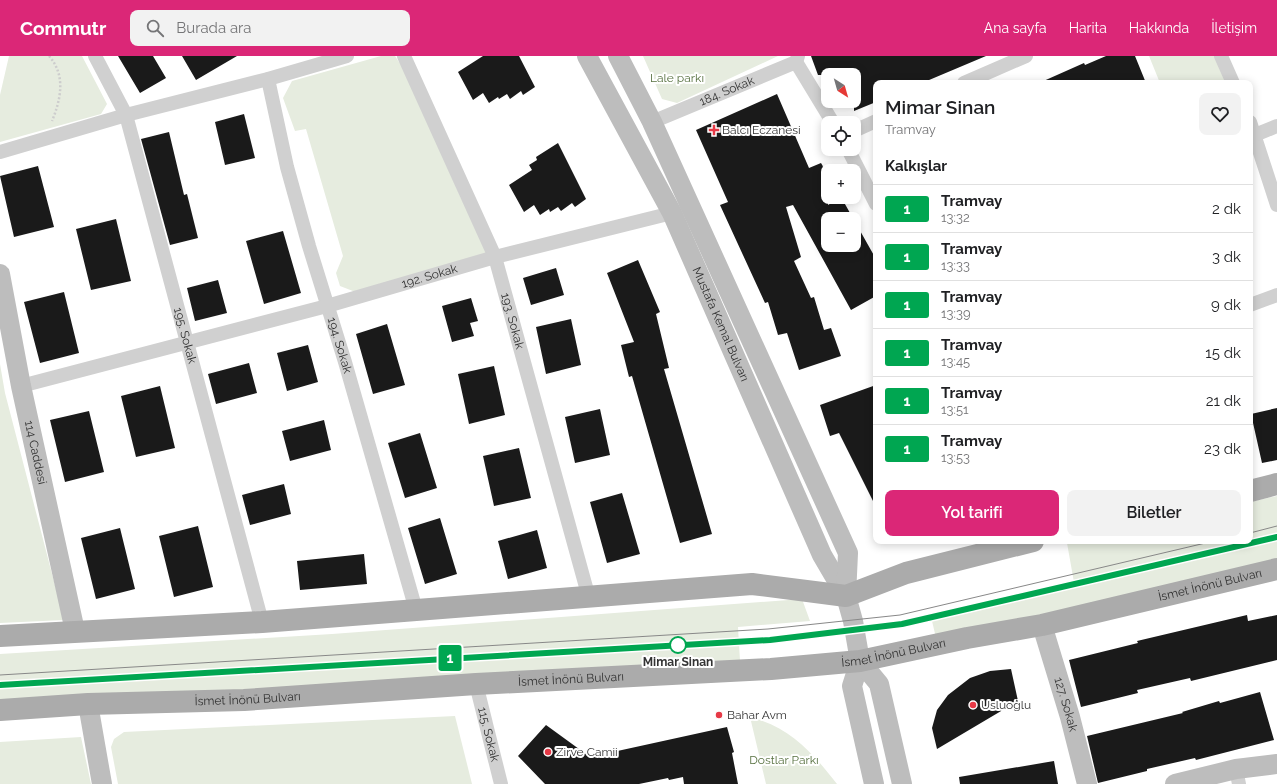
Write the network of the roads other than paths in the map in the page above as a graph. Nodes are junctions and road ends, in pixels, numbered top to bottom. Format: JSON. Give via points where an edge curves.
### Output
{"nodes":[{"id":1,"x":95,"y":56,"type":"edge"},
{"id":2,"x":347,"y":56,"type":"edge"},
{"id":3,"x":404,"y":56,"type":"edge"},
{"id":4,"x":587,"y":56,"type":"edge"},
{"id":5,"x":618,"y":56,"type":"edge"},
{"id":6,"x":1026,"y":56,"type":"edge"},
{"id":7,"x":1220,"y":56,"type":"edge"},
{"id":8,"x":797,"y":59,"type":"edge"},
{"id":9,"x":268,"y":79,"type":"junction"},
{"id":10,"x":971,"y":80,"type":"edge"},
{"id":11,"x":1231,"y":80,"type":"edge"},
{"id":12,"x":126,"y":115,"type":"junction"},
{"id":13,"x":829,"y":116,"type":"edge"},
{"id":14,"x":652,"y":122,"type":"junction"},
{"id":15,"x":873,"y":122,"type":"edge"},
{"id":16,"x":1277,"y":126,"type":"edge"},
{"id":17,"x":861,"y":128,"type":"edge"},
{"id":18,"x":1253,"y":131,"type":"edge"},
{"id":19,"x":1253,"y":134,"type":"edge"},
{"id":20,"x":0,"y":152,"type":"edge"},
{"id":21,"x":852,"y":156,"type":"edge"},
{"id":22,"x":873,"y":198,"type":"edge"},
{"id":23,"x":1277,"y":205,"type":"edge"},
{"id":24,"x":672,"y":213,"type":"junction"},
{"id":25,"x":495,"y":257,"type":"junction"},
{"id":26,"x":0,"y":274,"type":"edge"},
{"id":27,"x":1277,"y":295,"type":"edge"},
{"id":28,"x":1253,"y":304,"type":"edge"},
{"id":29,"x":327,"y":306,"type":"junction"},
{"id":30,"x":187,"y":343,"type":"junction"},
{"id":31,"x":21,"y":386,"type":"junction"},
{"id":32,"x":1277,"y":484,"type":"edge"},
{"id":33,"x":1253,"y":490,"type":"edge"},
{"id":34,"x":1021,"y":544,"type":"edge"},
{"id":35,"x":1277,"y":569,"type":"edge"},
{"id":36,"x":846,"y":596,"type":"junction"},
{"id":37,"x":589,"y":598,"type":"junction"},
{"id":38,"x":416,"y":610,"type":"junction"},
{"id":39,"x":262,"y":622,"type":"junction"},
{"id":40,"x":1042,"y":625,"type":"junction"},
{"id":41,"x":75,"y":631,"type":"junction"},
{"id":42,"x":0,"y":636,"type":"edge"},
{"id":43,"x":860,"y":661,"type":"junction"},
{"id":44,"x":476,"y":684,"type":"junction"},
{"id":45,"x":88,"y":704,"type":"junction"},
{"id":46,"x":0,"y":710,"type":"edge"},
{"id":47,"x":1277,"y":764,"type":"edge"},
{"id":48,"x":1238,"y":777,"type":"edge"},
{"id":49,"x":102,"y":784,"type":"edge"},
{"id":50,"x":501,"y":784,"type":"edge"},
{"id":51,"x":874,"y":784,"type":"edge"},
{"id":52,"x":902,"y":784,"type":"edge"},
{"id":53,"x":1087,"y":784,"type":"edge"},
{"id":54,"x":1175,"y":784,"type":"edge"}],
"edges":[{"from":1,"to":12,"type":"street","name":"195. Sokak"},
{"from":2,"to":9,"type":"street"},
{"from":3,"to":25,"type":"street","name":"193. Sokak"},
{"from":4,"to":24,"type":"main road","name":"Mustafa Kemal Bulvarı"},
{"from":5,"to":14,"type":"main road","name":"Mustafa Kemal Bulvarı"},
{"from":6,"to":10,"type":"street"},
{"from":7,"to":11,"type":"street"},
{"from":8,"to":13,"type":"street"},
{"from":8,"to":14,"type":"street","name":"184. Sokak"},
{"from":9,"to":12,"type":"street"},
{"from":9,"to":29,"type":"street","name":"194. Sokak","via":[[287,167]]},
{"from":12,"to":20,"type":"street"},
{"from":12,"to":30,"type":"street","name":"195. Sokak"},
{"from":14,"to":36,"type":"main road","name":"Mustafa Kemal Bulvarı","via":[[848,553]]},
{"from":15,"to":17,"type":"street"},
{"from":16,"to":18,"type":"street"},
{"from":19,"to":23,"type":"street"},
{"from":21,"to":22,"type":"street"},
{"from":24,"to":25,"type":"street","name":"192. Sokak"},
{"from":24,"to":36,"type":"main road","name":"Mustafa Kemal Bulvarı","via":[[822,555]]},
{"from":25,"to":29,"type":"street","name":"192. Sokak"},
{"from":25,"to":37,"type":"street","name":"193. Sokak"},
{"from":26,"to":31,"type":"main road","name":"114 Caddesi"},
{"from":27,"to":28,"type":"street"},
{"from":29,"to":30,"type":"street","name":"192. Sokak"},
{"from":29,"to":38,"type":"street","name":"194. Sokak"},
{"from":30,"to":31,"type":"street","name":"192. Sokak"},
{"from":30,"to":39,"type":"street","name":"195. Sokak"},
{"from":31,"to":41,"type":"main road","name":"114 Caddesi"},
{"from":32,"to":33,"type":"main road"},
{"from":34,"to":36,"type":"main road","via":[[906,573]]},
{"from":35,"to":40,"type":"main road","name":"İsmet İnönü Bulvarı"},
{"from":36,"to":37,"type":"main road","via":[[752,584]]},
{"from":36,"to":43,"type":"main road","name":"Mustafa Kemal Bulvarı"},
{"from":37,"to":38,"type":"main road"},
{"from":38,"to":39,"type":"main road"},
{"from":39,"to":41,"type":"main road"},
{"from":40,"to":43,"type":"main road","name":"İsmet İnönü Bulvarı"},
{"from":40,"to":53,"type":"main road","name":"127. Sokak"},
{"from":41,"to":42,"type":"main road"},
{"from":43,"to":44,"type":"main road","name":"İsmet İnönü Bulvarı","via":[[622,678]]},
{"from":43,"to":51,"type":"main road","name":"Mustafa Kemal Bulvarı","via":[[852,686]]},
{"from":43,"to":52,"type":"main road","name":"Mustafa Kemal Bulvarı","via":[[879,684]]},
{"from":44,"to":45,"type":"main road","name":"İsmet İnönü Bulvarı","via":[[244,700]]},
{"from":44,"to":50,"type":"street","name":"115. Sokak"},
{"from":45,"to":46,"type":"main road","name":"İsmet İnönü Bulvarı"},
{"from":45,"to":49,"type":"main road"},
{"from":47,"to":48,"type":"main road"},
{"from":48,"to":54,"type":"main road"}]}
